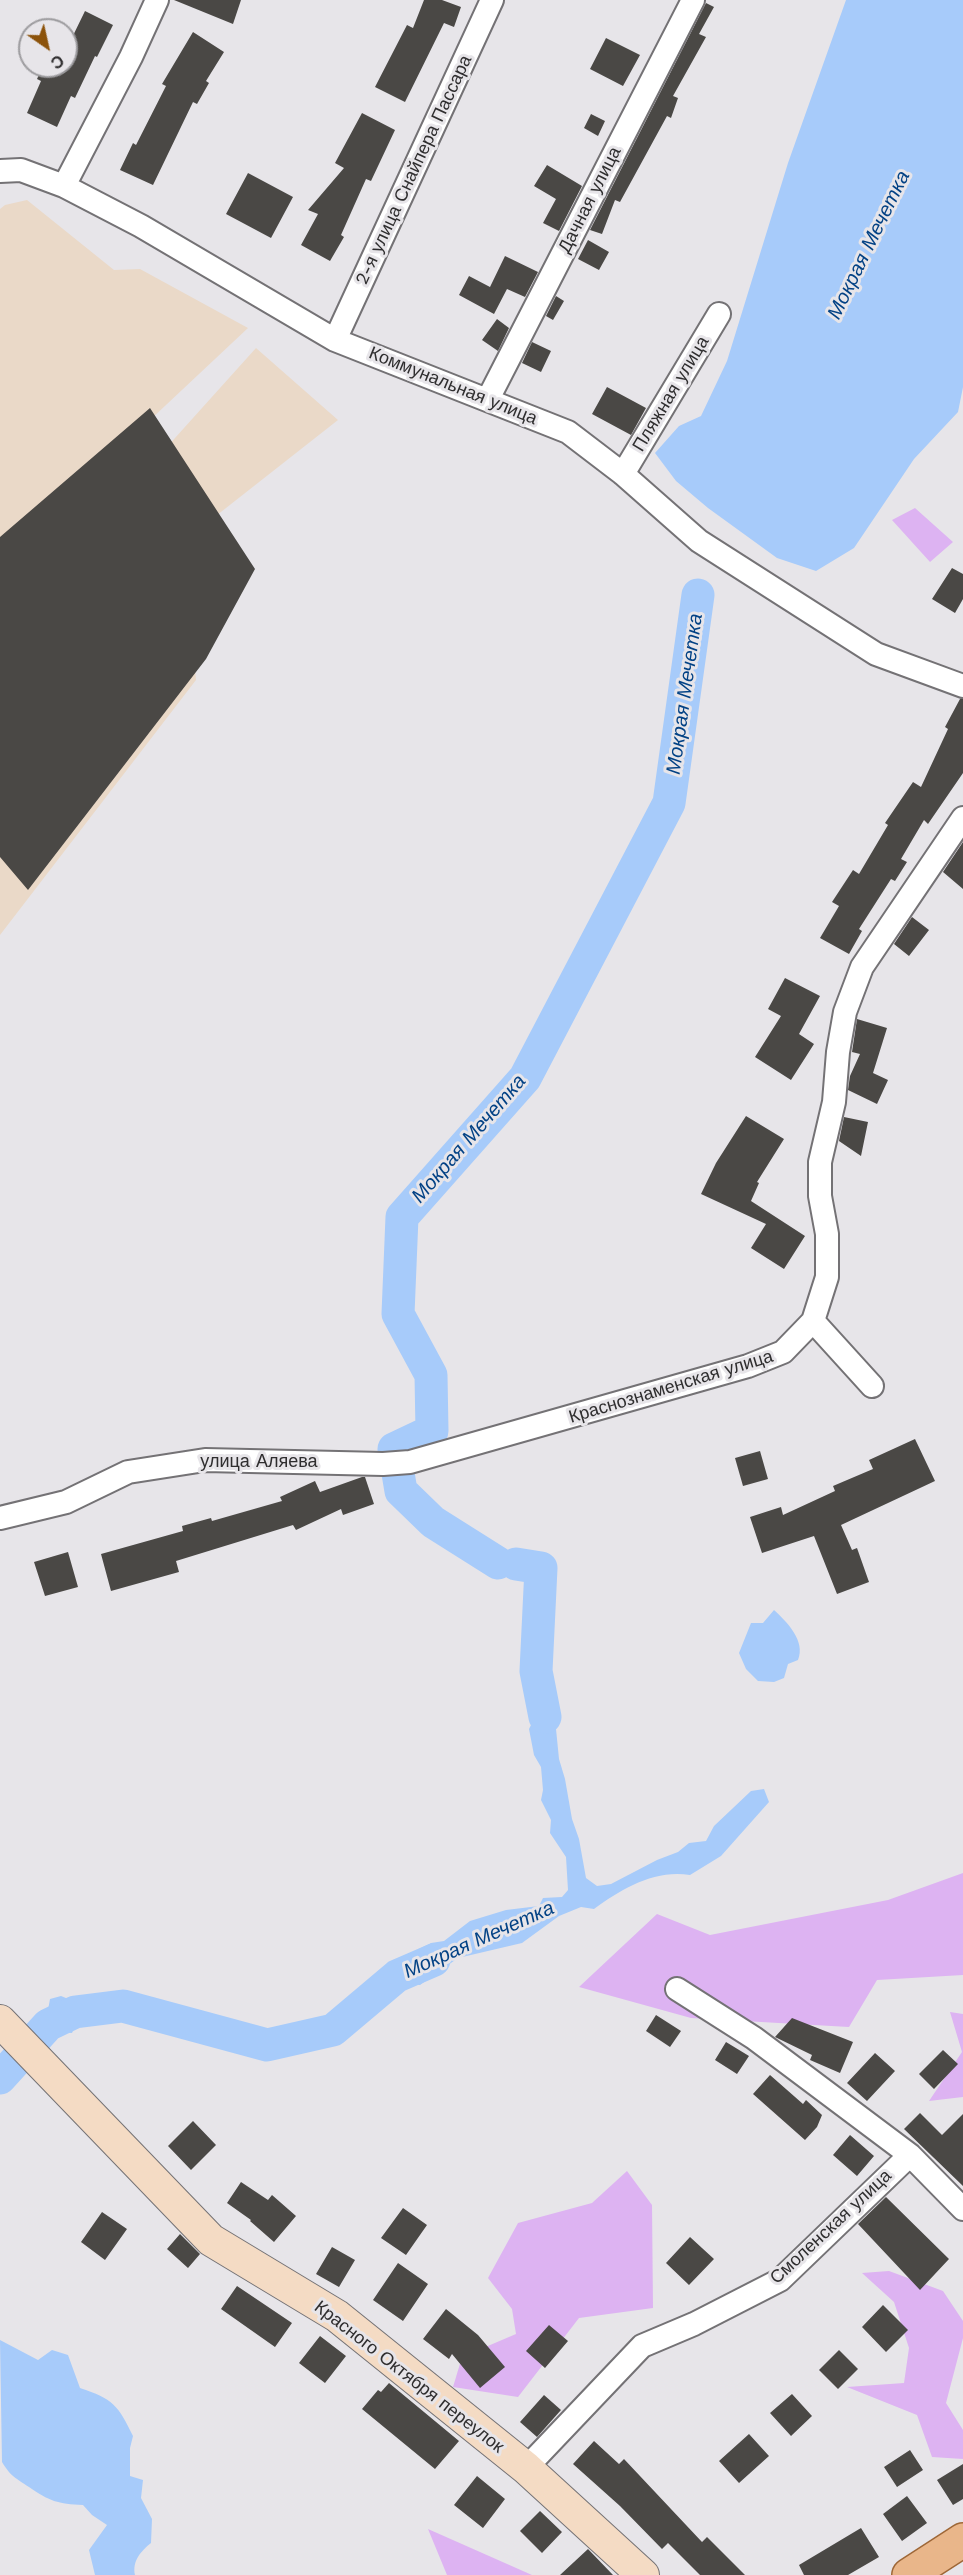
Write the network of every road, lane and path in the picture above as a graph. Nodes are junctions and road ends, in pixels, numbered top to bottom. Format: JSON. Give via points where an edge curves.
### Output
{"nodes":[{"id":1,"x":157,"y":0,"type":"edge"},
{"id":2,"x":492,"y":0,"type":"edge"},
{"id":3,"x":693,"y":0,"type":"edge"},
{"id":4,"x":0,"y":171,"type":"edge"},
{"id":5,"x":64,"y":186,"type":"junction"},
{"id":6,"x":719,"y":314,"type":"dead end"},
{"id":7,"x":335,"y":340,"type":"junction"},
{"id":8,"x":488,"y":399,"type":"junction"},
{"id":9,"x":623,"y":474,"type":"junction"},
{"id":10,"x":963,"y":686,"type":"edge"},
{"id":11,"x":963,"y":818,"type":"edge"},
{"id":12,"x":813,"y":1321,"type":"junction"},
{"id":13,"x":872,"y":1386,"type":"dead end"},
{"id":14,"x":383,"y":1464,"type":"joint"},
{"id":15,"x":0,"y":1518,"type":"edge"},
{"id":16,"x":677,"y":1989,"type":"dead end"},
{"id":17,"x":0,"y":2021,"type":"edge"},
{"id":18,"x":910,"y":2154,"type":"junction"},
{"id":19,"x":963,"y":2209,"type":"edge"},
{"id":20,"x":526,"y":2468,"type":"junction"},
{"id":21,"x":963,"y":2540,"type":"edge"},
{"id":22,"x":643,"y":2575,"type":"edge"},
{"id":23,"x":909,"y":2575,"type":"edge"}],
"edges":[{"from":1,"to":5,"type":"street"},
{"from":2,"to":7,"type":"street","name":"2-я улица Снайпера Пассара"},
{"from":3,"to":8,"type":"street","name":"Дачная улица"},
{"from":4,"to":5,"type":"street","name":"Коммунальная улица","via":[[21,170]]},
{"from":5,"to":7,"type":"street","name":"Коммунальная улица","via":[[141,226]]},
{"from":6,"to":9,"type":"street","name":"Пляжная улица"},
{"from":7,"to":8,"type":"street","name":"Коммунальная улица"},
{"from":8,"to":9,"type":"street","name":"Коммунальная улица","via":[[568,432]]},
{"from":9,"to":10,"type":"street","name":"Коммунальная улица","via":[[699,541],[876,654]]},
{"from":11,"to":12,"type":"street","name":"Краснознаменская улица","via":[[862,967],[845,1012],[834,1102],[820,1161],[820,1196],[828,1234],[827,1277]]},
{"from":12,"to":13,"type":"street"},
{"from":12,"to":14,"type":"street","name":"Краснознаменская улица","via":[[783,1352],[748,1366],[410,1462]]},
{"from":14,"to":15,"type":"street","name":"улица Аляева","via":[[205,1460],[128,1472],[66,1502]]},
{"from":16,"to":18,"type":"street","name":"Смоленская улица","via":[[754,2038]]},
{"from":17,"to":20,"type":"street","name":"Красного Октября переулок","via":[[211,2240],[338,2316]]},
{"from":18,"to":19,"type":"street","name":"Смоленская улица"},
{"from":18,"to":20,"type":"street","name":"Смоленская улица","via":[[780,2280],[642,2346]]},
{"from":20,"to":22,"type":"street","name":"Красного Октября переулок"},
{"from":21,"to":23,"type":"main road"}]}
